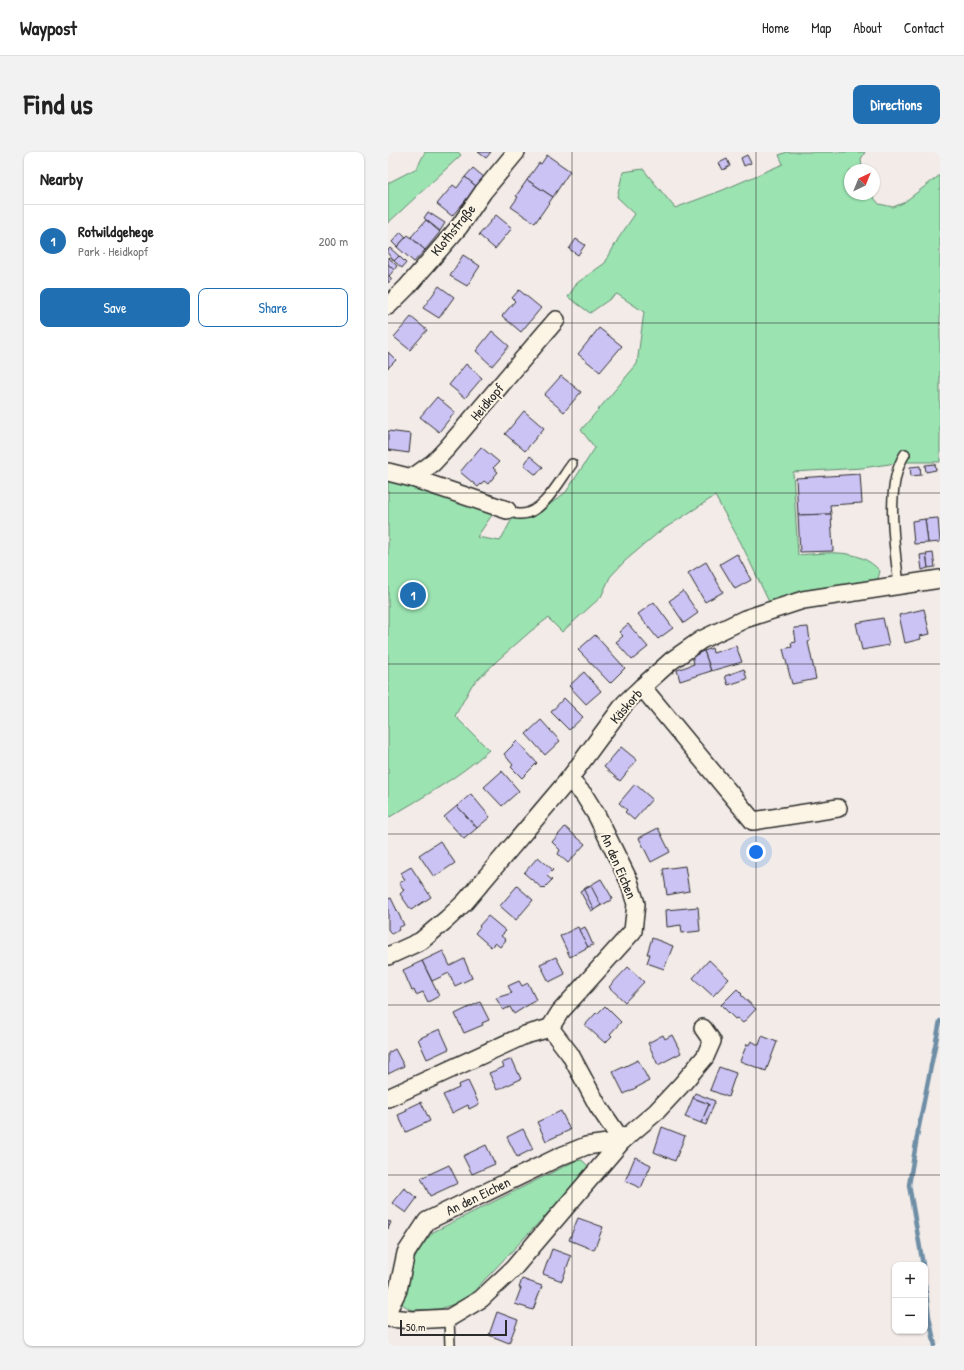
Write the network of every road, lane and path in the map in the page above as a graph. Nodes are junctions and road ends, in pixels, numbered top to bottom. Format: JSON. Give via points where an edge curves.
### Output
{"nodes":[{"id":1,"x":516,"y":152,"type":"edge"},
{"id":2,"x":388,"y":306,"type":"edge"},
{"id":3,"x":556,"y":320,"type":"dead end"},
{"id":4,"x":905,"y":454,"type":"dead end"},
{"id":5,"x":572,"y":464,"type":"dead end"},
{"id":6,"x":388,"y":472,"type":"edge"},
{"id":7,"x":412,"y":478,"type":"junction"},
{"id":8,"x":507,"y":510,"type":"joint"},
{"id":9,"x":940,"y":579,"type":"edge"},
{"id":10,"x":899,"y":585,"type":"junction"},
{"id":11,"x":642,"y":686,"type":"junction"},
{"id":12,"x":569,"y":780,"type":"junction"},
{"id":13,"x":838,"y":808,"type":"dead end"},
{"id":14,"x":388,"y":956,"type":"edge"},
{"id":15,"x":550,"y":1028,"type":"junction"},
{"id":16,"x":703,"y":1028,"type":"dead end"},
{"id":17,"x":388,"y":1098,"type":"edge"},
{"id":18,"x":622,"y":1141,"type":"junction"},
{"id":19,"x":388,"y":1310,"type":"edge"},
{"id":20,"x":388,"y":1318,"type":"edge"},
{"id":21,"x":449,"y":1318,"type":"junction"},
{"id":22,"x":450,"y":1346,"type":"edge"}],
"edges":[{"from":1,"to":2,"type":"street","name":"Klothstraße","via":[[458,227]]},
{"from":3,"to":7,"type":"street","name":"Heidkopf","via":[[448,447],[433,463]]},
{"from":4,"to":10,"type":"lane","via":[[894,486],[894,545]]},
{"from":5,"to":8,"type":"lane","via":[[540,506],[531,512],[519,514]]},
{"from":6,"to":7,"type":"street"},
{"from":7,"to":8,"type":"street"},
{"from":9,"to":10,"type":"street","name":"Käskorb"},
{"from":10,"to":11,"type":"street","name":"Käskorb","via":[[803,600],[745,619],[701,640]]},
{"from":11,"to":12,"type":"street","name":"Käskorb","via":[[625,703]]},
{"from":11,"to":13,"type":"street","via":[[754,821]]},
{"from":12,"to":14,"type":"street","name":"Käskorb","via":[[461,906],[420,941]]},
{"from":12,"to":15,"type":"street","name":"An den Eichen","via":[[584,794],[597,816],[629,881],[636,904],[633,932],[560,1012]]},
{"from":15,"to":17,"type":"street","via":[[525,1035]]},
{"from":15,"to":18,"type":"street","via":[[570,1054],[598,1106]]},
{"from":16,"to":18,"type":"street","via":[[712,1041],[704,1057],[656,1112]]},
{"from":18,"to":19,"type":"street","name":"An den Eichen","via":[[586,1146],[561,1156],[427,1221],[406,1253],[398,1290]]},
{"from":18,"to":21,"type":"street","via":[[514,1269],[481,1299]]},
{"from":20,"to":21,"type":"street"},
{"from":21,"to":22,"type":"lane"}]}
